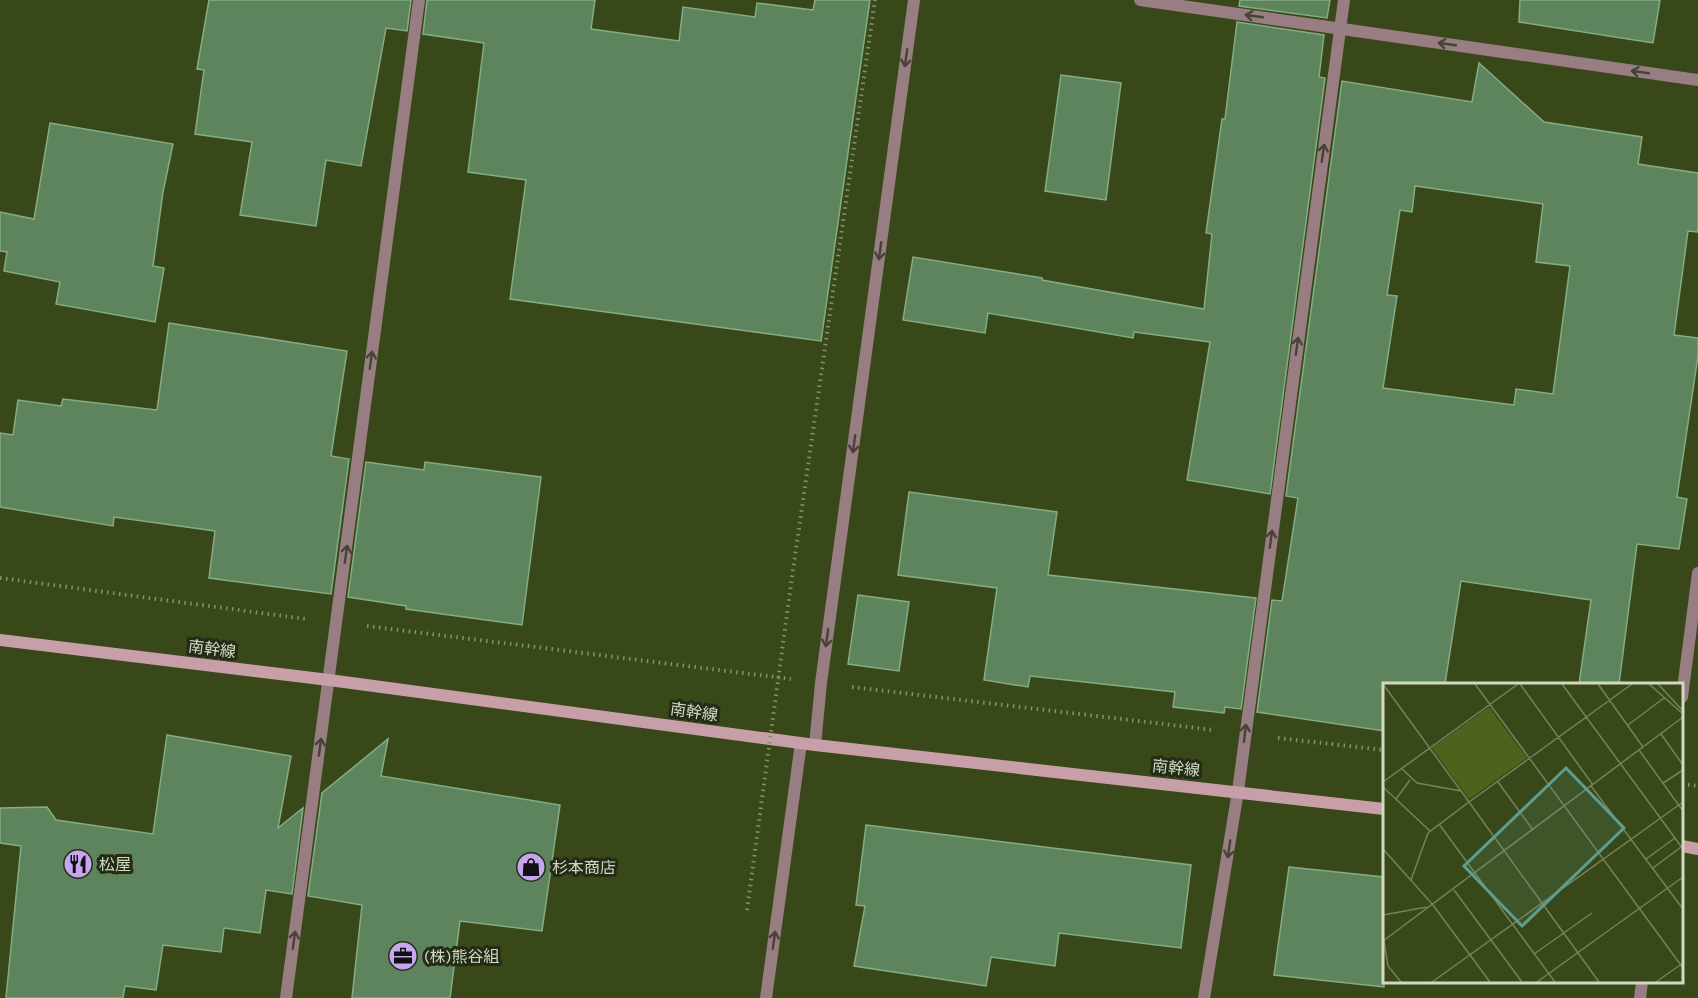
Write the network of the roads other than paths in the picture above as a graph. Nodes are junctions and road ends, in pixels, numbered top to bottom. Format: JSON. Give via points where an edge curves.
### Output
{"nodes":[{"id":1,"x":419,"y":0,"type":"edge"},
{"id":2,"x":914,"y":0,"type":"edge"},
{"id":3,"x":1140,"y":0,"type":"edge"},
{"id":4,"x":1344,"y":0,"type":"edge"},
{"id":5,"x":1340,"y":29,"type":"junction"},
{"id":6,"x":1698,"y":80,"type":"edge"},
{"id":7,"x":1698,"y":573,"type":"edge"},
{"id":8,"x":0,"y":640,"type":"edge"},
{"id":9,"x":329,"y":680,"type":"junction"},
{"id":10,"x":1683,"y":689,"type":"edge"},
{"id":11,"x":801,"y":743,"type":"junction"},
{"id":12,"x":815,"y":745,"type":"junction"},
{"id":13,"x":1238,"y":791,"type":"junction"},
{"id":14,"x":1383,"y":809,"type":"edge"},
{"id":15,"x":1683,"y":846,"type":"edge"},
{"id":16,"x":1698,"y":849,"type":"edge"},
{"id":17,"x":1642,"y":983,"type":"edge"},
{"id":18,"x":286,"y":998,"type":"edge"},
{"id":19,"x":766,"y":998,"type":"edge"},
{"id":20,"x":1204,"y":998,"type":"edge"},
{"id":21,"x":1640,"y":998,"type":"edge"}],
"edges":[{"from":9,"to":1,"type":"street","one_way":true},
{"from":2,"to":12,"type":"street","one_way":true},
{"from":5,"to":3,"type":"street","one_way":true},
{"from":4,"to":5,"type":"street"},
{"from":6,"to":5,"type":"street","one_way":true},
{"from":13,"to":5,"type":"street","one_way":true},
{"from":7,"to":10,"type":"street"},
{"from":8,"to":9,"type":"main road","name":"南幹線"},
{"from":9,"to":11,"type":"main road","name":"南幹線"},
{"from":18,"to":9,"type":"street","one_way":true},
{"from":11,"to":12,"type":"main road","name":"南幹線"},
{"from":19,"to":11,"type":"street","one_way":true},
{"from":12,"to":13,"type":"main road","name":"南幹線"},
{"from":13,"to":14,"type":"main road","name":"南幹線"},
{"from":13,"to":20,"type":"street","one_way":true},
{"from":15,"to":16,"type":"main road"},
{"from":17,"to":21,"type":"street"}]}
